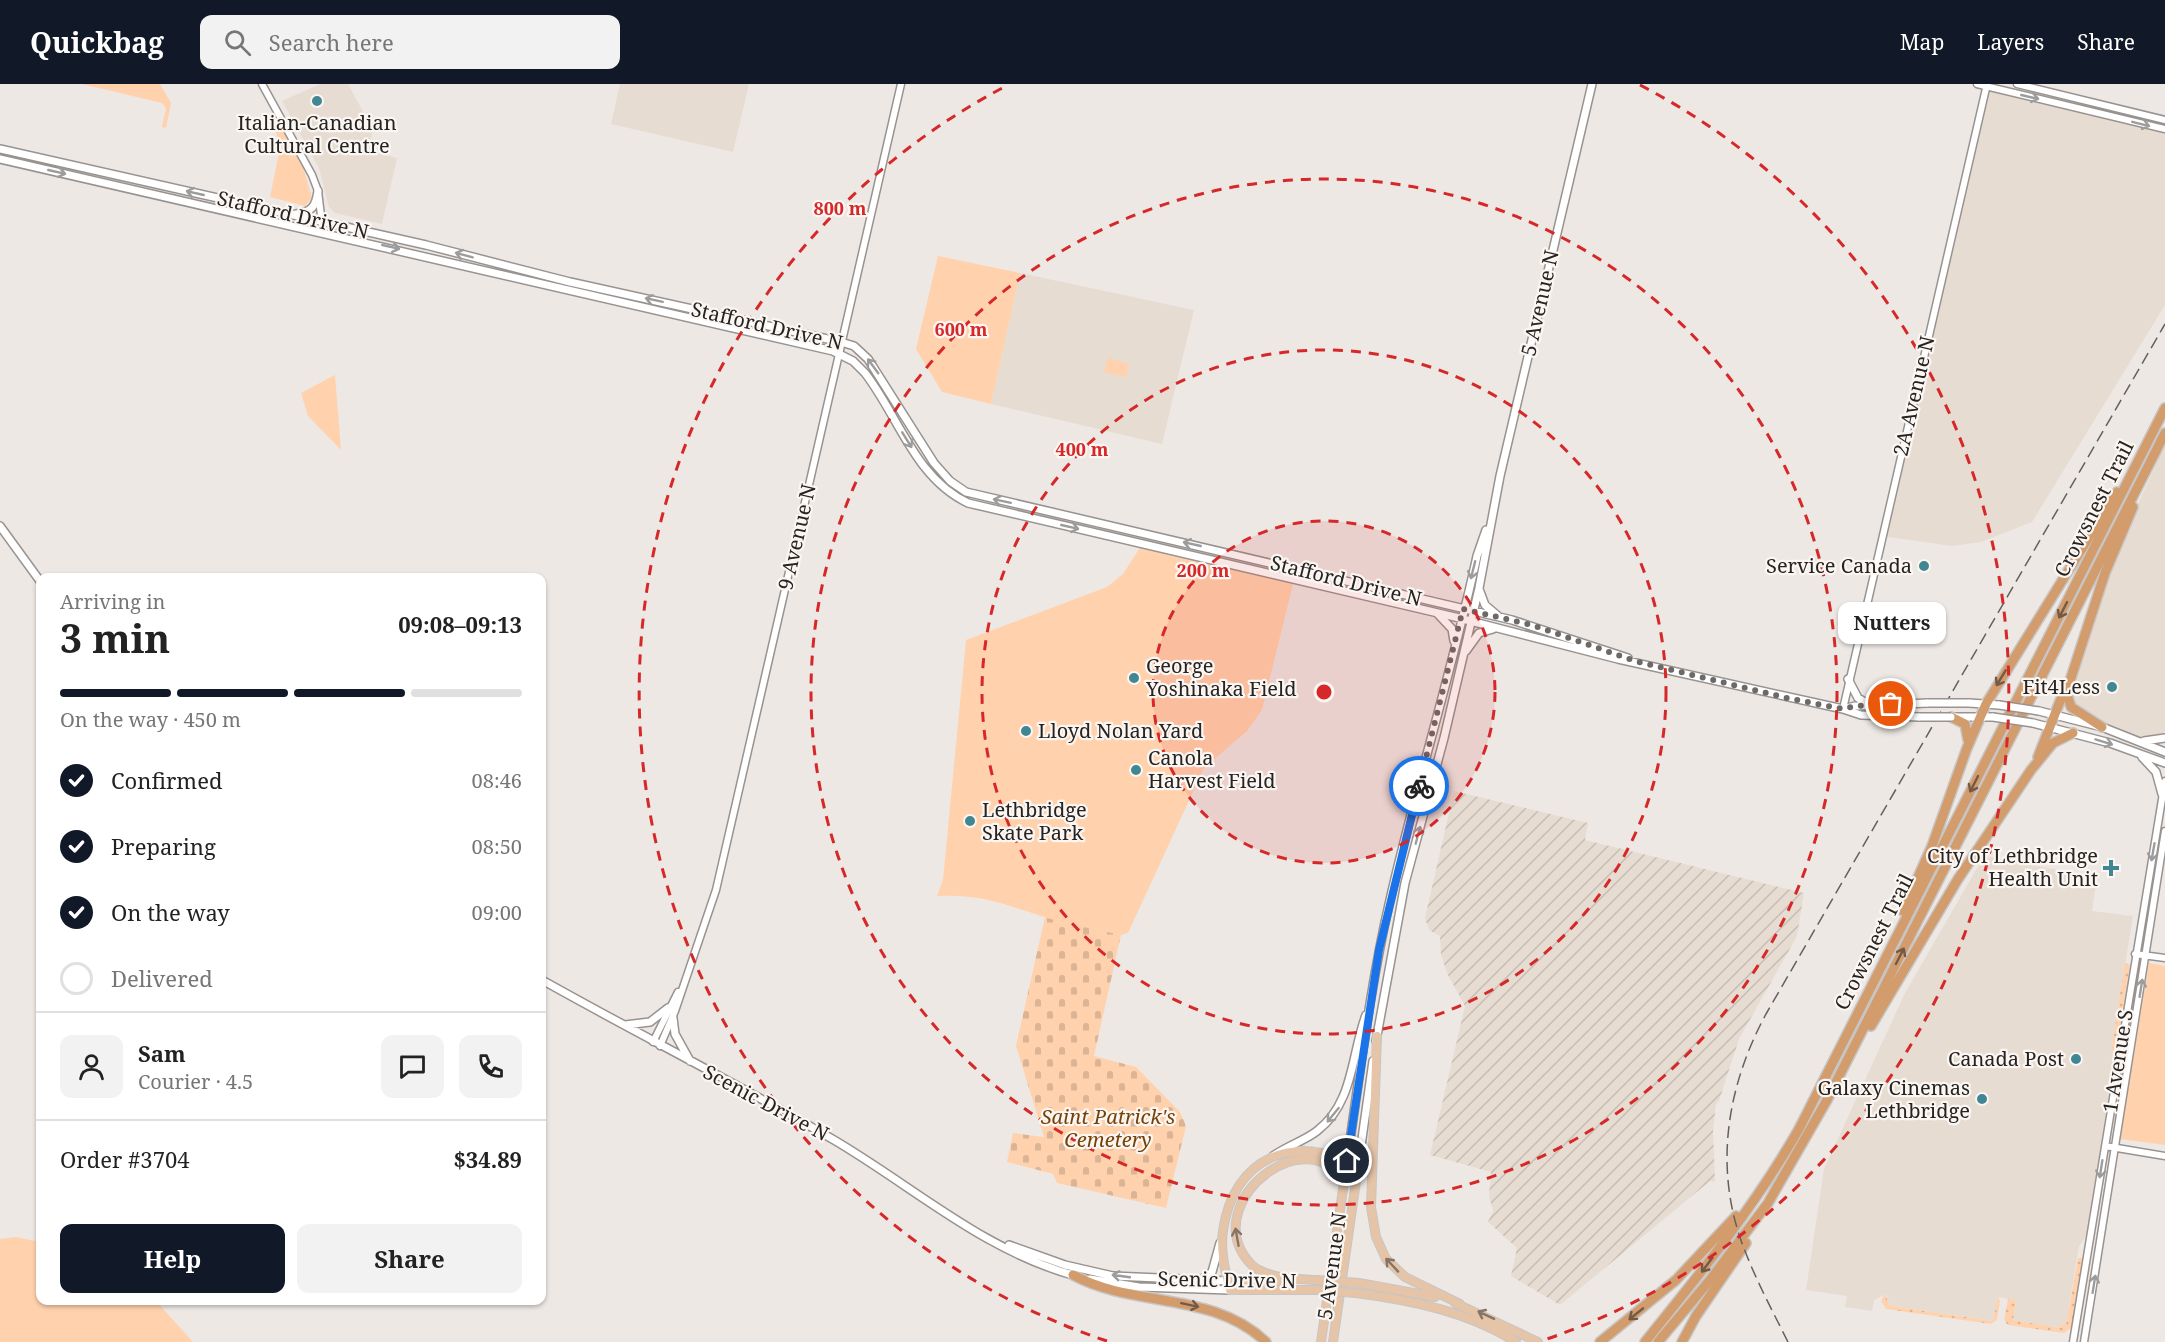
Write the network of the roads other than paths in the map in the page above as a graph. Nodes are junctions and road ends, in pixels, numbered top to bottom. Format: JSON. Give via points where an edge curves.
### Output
{"nodes":[{"id":1,"x":262,"y":84,"type":"edge"},
{"id":2,"x":901,"y":84,"type":"edge"},
{"id":3,"x":1592,"y":84,"type":"edge"},
{"id":4,"x":1977,"y":84,"type":"edge"},
{"id":5,"x":2017,"y":84,"type":"edge"},
{"id":6,"x":1987,"y":85,"type":"edge"},
{"id":7,"x":2165,"y":120,"type":"edge"},
{"id":8,"x":2165,"y":129,"type":"edge"},
{"id":9,"x":0,"y":149,"type":"edge"},
{"id":10,"x":0,"y":159,"type":"edge"},
{"id":11,"x":318,"y":191,"type":"junction"},
{"id":12,"x":293,"y":215,"type":"junction"},
{"id":13,"x":322,"y":222,"type":"junction"},
{"id":14,"x":323,"y":232,"type":"junction"},
{"id":15,"x":842,"y":342,"type":"junction"},
{"id":16,"x":839,"y":354,"type":"junction"},
{"id":17,"x":2165,"y":408,"type":"edge"},
{"id":18,"x":2165,"y":433,"type":"edge"},
{"id":19,"x":2145,"y":447,"type":"junction"},
{"id":20,"x":1490,"y":523,"type":"junction"},
{"id":21,"x":0,"y":526,"type":"edge"},
{"id":22,"x":36,"y":576,"type":"edge"},
{"id":23,"x":1479,"y":588,"type":"junction"},
{"id":24,"x":1463,"y":609,"type":"junction"},
{"id":25,"x":1473,"y":612,"type":"junction"},
{"id":26,"x":1437,"y":613,"type":"junction"},
{"id":27,"x":1500,"y":618,"type":"junction"},
{"id":28,"x":1461,"y":619,"type":"junction"},
{"id":29,"x":1471,"y":621,"type":"junction"},
{"id":30,"x":1502,"y":629,"type":"junction"},
{"id":31,"x":1454,"y":648,"type":"junction"},
{"id":32,"x":1463,"y":656,"type":"junction"},
{"id":33,"x":1635,"y":661,"type":"junction"},
{"id":34,"x":2075,"y":665,"type":"junction"},
{"id":35,"x":1848,"y":680,"type":"junction"},
{"id":36,"x":1986,"y":704,"type":"junction"},
{"id":37,"x":1873,"y":705,"type":"junction"},
{"id":38,"x":1843,"y":709,"type":"junction"},
{"id":39,"x":2053,"y":713,"type":"junction"},
{"id":40,"x":1979,"y":718,"type":"junction"},
{"id":41,"x":1957,"y":719,"type":"junction"},
{"id":42,"x":2049,"y":725,"type":"junction"},
{"id":43,"x":2102,"y":727,"type":"junction"},
{"id":44,"x":2073,"y":733,"type":"junction"},
{"id":45,"x":2165,"y":738,"type":"edge"},
{"id":46,"x":2137,"y":741,"type":"junction"},
{"id":47,"x":1966,"y":748,"type":"junction"},
{"id":48,"x":2135,"y":752,"type":"junction"},
{"id":49,"x":2165,"y":752,"type":"edge"},
{"id":50,"x":2165,"y":763,"type":"edge"},
{"id":51,"x":2031,"y":770,"type":"junction"},
{"id":52,"x":2165,"y":780,"type":"edge"},
{"id":53,"x":2162,"y":794,"type":"junction"},
{"id":54,"x":2165,"y":831,"type":"edge"},
{"id":55,"x":2135,"y":954,"type":"junction"},
{"id":56,"x":2146,"y":955,"type":"junction"},
{"id":57,"x":2165,"y":958,"type":"edge"},
{"id":58,"x":546,"y":982,"type":"edge"},
{"id":59,"x":681,"y":987,"type":"junction"},
{"id":60,"x":1371,"y":1001,"type":"junction"},
{"id":61,"x":668,"y":1008,"type":"junction"},
{"id":62,"x":672,"y":1018,"type":"junction"},
{"id":63,"x":621,"y":1024,"type":"junction"},
{"id":64,"x":1847,"y":1035,"type":"junction"},
{"id":65,"x":1377,"y":1036,"type":"junction"},
{"id":66,"x":657,"y":1044,"type":"junction"},
{"id":67,"x":691,"y":1063,"type":"junction"},
{"id":68,"x":1827,"y":1100,"type":"junction"},
{"id":69,"x":1799,"y":1129,"type":"junction"},
{"id":70,"x":2105,"y":1146,"type":"junction"},
{"id":71,"x":2115,"y":1148,"type":"junction"},
{"id":72,"x":1273,"y":1156,"type":"junction"},
{"id":73,"x":2165,"y":1156,"type":"edge"},
{"id":74,"x":1347,"y":1161,"type":"junction"},
{"id":75,"x":1358,"y":1167,"type":"junction"},
{"id":76,"x":1344,"y":1183,"type":"junction"},
{"id":77,"x":1222,"y":1232,"type":"junction"},
{"id":78,"x":984,"y":1237,"type":"junction"},
{"id":79,"x":1073,"y":1275,"type":"junction"},
{"id":80,"x":1200,"y":1280,"type":"junction"},
{"id":81,"x":1317,"y":1280,"type":"junction"},
{"id":82,"x":1228,"y":1281,"type":"junction"},
{"id":83,"x":1230,"y":1290,"type":"junction"},
{"id":84,"x":1460,"y":1304,"type":"junction"},
{"id":85,"x":1266,"y":1342,"type":"edge"},
{"id":86,"x":1321,"y":1342,"type":"edge"},
{"id":87,"x":1333,"y":1342,"type":"edge"},
{"id":88,"x":1516,"y":1342,"type":"edge"},
{"id":89,"x":1538,"y":1342,"type":"edge"},
{"id":90,"x":1600,"y":1342,"type":"edge"},
{"id":91,"x":1645,"y":1342,"type":"edge"},
{"id":92,"x":1659,"y":1342,"type":"edge"},
{"id":93,"x":1682,"y":1342,"type":"edge"},
{"id":94,"x":2073,"y":1342,"type":"edge"},
{"id":95,"x":2084,"y":1342,"type":"edge"}],
"edges":[{"from":1,"to":11,"type":"street"},
{"from":2,"to":15,"type":"street","name":"9 Avenue N"},
{"from":3,"to":20,"type":"main road","name":"5 Avenue N"},
{"from":4,"to":6,"type":"street"},
{"from":5,"to":7,"type":"street"},
{"from":6,"to":8,"type":"street","one_way":true},
{"from":6,"to":35,"type":"street","name":"2A Avenue N"},
{"from":12,"to":9,"type":"main road","name":"Stafford Drive N","one_way":true},
{"from":10,"to":14,"type":"main road","name":"Stafford Drive N","one_way":true},
{"from":11,"to":12,"type":"main road","via":[[310,211]]},
{"from":11,"to":13,"type":"street"},
{"from":12,"to":13,"type":"main road","name":"Stafford Drive N"},
{"from":13,"to":14,"type":"street"},
{"from":15,"to":13,"type":"main road","name":"Stafford Drive N","one_way":true},
{"from":14,"to":16,"type":"main road","name":"Stafford Drive N","one_way":true},
{"from":15,"to":16,"type":"street","name":"9 Avenue N"},
{"from":24,"to":15,"type":"main road","name":"Stafford Drive N","one_way":true,"via":[[966,492],[934,463],[868,359],[854,346]]},
{"from":16,"to":26,"type":"main road","name":"Stafford Drive N","one_way":true,"via":[[853,361],[870,379],[931,477],[948,493],[968,503]]},
{"from":16,"to":59,"type":"street","name":"9 Avenue N","via":[[716,890]]},
{"from":17,"to":19,"type":"highway","name":"Crowsnest Trail"},
{"from":18,"to":34,"type":"highway","via":[[2105,573]]},
{"from":68,"to":18,"type":"highway","name":"Crowsnest Trail","one_way":true},
{"from":19,"to":36,"type":"highway","one_way":true},
{"from":19,"to":64,"type":"highway","name":"Crowsnest Trail","one_way":true},
{"from":20,"to":23,"type":"main road","name":"5 Avenue N"},
{"from":20,"to":24,"type":"main road","name":"5 Avenue N","one_way":true},
{"from":21,"to":22,"type":"main road"},
{"from":23,"to":25,"type":"main road","name":"5 Avenue N"},
{"from":23,"to":27,"type":"main road","via":[[1485,605]]},
{"from":24,"to":25,"type":"main road","name":"Stafford Drive N"},
{"from":24,"to":28,"type":"main road","name":"5 Avenue N"},
{"from":25,"to":27,"type":"main road","name":"Stafford Drive N"},
{"from":25,"to":29,"type":"main road","name":"5 Avenue N"},
{"from":26,"to":28,"type":"main road","name":"Stafford Drive N"},
{"from":26,"to":31,"type":"main road","via":[[1452,629]]},
{"from":27,"to":33,"type":"main road","name":"Stafford Drive N","via":[[1551,631]]},
{"from":28,"to":29,"type":"main road","name":"Stafford Drive N"},
{"from":28,"to":31,"type":"main road","name":"5 Avenue N"},
{"from":29,"to":30,"type":"main road","name":"Stafford Drive N"},
{"from":29,"to":32,"type":"main road","name":"5 Avenue N"},
{"from":30,"to":32,"type":"main road","via":[[1482,632]]},
{"from":30,"to":33,"type":"main road","name":"Stafford Drive N"},
{"from":31,"to":60,"type":"main road","name":"5 Avenue N","via":[[1401,850]]},
{"from":65,"to":32,"type":"main road","name":"5 Avenue N","one_way":true,"via":[[1405,883]]},
{"from":33,"to":38,"type":"main road","name":"Stafford Drive N"},
{"from":34,"to":39,"type":"highway"},
{"from":34,"to":43,"type":"highway","via":[[2068,702],[2078,714]]},
{"from":35,"to":37,"type":"main road","via":[[1858,698]]},
{"from":35,"to":38,"type":"street","name":"2A Avenue N"},
{"from":36,"to":37,"type":"main road","name":"Stafford Drive N","bridge":true},
{"from":36,"to":39,"type":"main road","name":"Stafford Drive N","bridge":true},
{"from":36,"to":40,"type":"highway"},
{"from":37,"to":38,"type":"main road","name":"Stafford Drive N"},
{"from":38,"to":41,"type":"main road","name":"Stafford Drive N","bridge":true,"via":[[1861,716]]},
{"from":39,"to":42,"type":"highway"},
{"from":39,"to":43,"type":"main road","name":"Stafford Drive N"},
{"from":40,"to":41,"type":"main road","name":"Stafford Drive N"},
{"from":40,"to":42,"type":"main road","name":"Stafford Drive N","bridge":true},
{"from":40,"to":47,"type":"highway"},
{"from":41,"to":47,"type":"highway","via":[[1968,732]]},
{"from":42,"to":44,"type":"main road","name":"Stafford Drive N"},
{"from":42,"to":51,"type":"highway"},
{"from":43,"to":46,"type":"main road","name":"Stafford Drive N"},
{"from":44,"to":48,"type":"main road","name":"Stafford Drive N","one_way":true},
{"from":44,"to":51,"type":"highway","via":[[2054,743]]},
{"from":45,"to":46,"type":"main road"},
{"from":46,"to":49,"type":"main road","name":"Stafford Drive N"},
{"from":47,"to":64,"type":"highway","via":[[1932,846]]},
{"from":48,"to":50,"type":"main road","name":"Stafford Drive N"},
{"from":48,"to":53,"type":"main road","via":[[2156,772]]},
{"from":51,"to":68,"type":"highway","via":[[1958,879]]},
{"from":52,"to":53,"type":"street","name":"1 Avenue S"},
{"from":53,"to":55,"type":"street","name":"1 Avenue S","one_way":true},
{"from":54,"to":56,"type":"street","name":"1 Avenue S"},
{"from":55,"to":56,"type":"street"},
{"from":55,"to":70,"type":"street","name":"1 Avenue S"},
{"from":56,"to":57,"type":"street"},
{"from":71,"to":56,"type":"street","name":"1 Avenue S","one_way":true},
{"from":58,"to":63,"type":"main road","name":"Scenic Drive N"},
{"from":59,"to":61,"type":"street","name":"9 Avenue N"},
{"from":59,"to":62,"type":"street","name":"9 Avenue N"},
{"from":60,"to":72,"type":"main road","one_way":true,"via":[[1338,1109],[1315,1132]]},
{"from":60,"to":74,"type":"main road","name":"5 Avenue N"},
{"from":61,"to":63,"type":"main road","via":[[644,1024]]},
{"from":61,"to":66,"type":"street","name":"9 Avenue N"},
{"from":62,"to":66,"type":"street","name":"9 Avenue N"},
{"from":62,"to":67,"type":"main road","via":[[675,1034]]},
{"from":63,"to":66,"type":"main road","name":"Scenic Drive N"},
{"from":64,"to":69,"type":"highway","name":"Crowsnest Trail"},
{"from":65,"to":75,"type":"main road","name":"5 Avenue N"},
{"from":84,"to":65,"type":"main road","one_way":true,"via":[[1405,1277],[1386,1259],[1377,1242],[1371,1207]]},
{"from":66,"to":67,"type":"main road","name":"Scenic Drive N"},
{"from":67,"to":78,"type":"main road","name":"Scenic Drive N","via":[[835,1140]]},
{"from":68,"to":92,"type":"highway","name":"Crowsnest Trail","via":[[1768,1203]]},
{"from":68,"to":93,"type":"highway","via":[[1781,1190]]},
{"from":69,"to":90,"type":"highway","one_way":true,"via":[[1742,1209],[1701,1256]]},
{"from":69,"to":91,"type":"highway","name":"Crowsnest Trail","one_way":true,"via":[[1752,1204]]},
{"from":70,"to":71,"type":"street"},
{"from":70,"to":94,"type":"street","name":"1 Avenue S","one_way":true},
{"from":71,"to":73,"type":"street"},
{"from":95,"to":71,"type":"street","name":"1 Avenue S","one_way":true},
{"from":72,"to":74,"type":"main road","via":[[1309,1149]]},
{"from":72,"to":77,"type":"main road","via":[[1252,1170],[1236,1190]]},
{"from":74,"to":75,"type":"main road"},
{"from":74,"to":76,"type":"main road","name":"5 Avenue N"},
{"from":75,"to":87,"type":"main road","name":"5 Avenue N"},
{"from":81,"to":76,"type":"main road","one_way":true,"via":[[1280,1277],[1252,1266],[1238,1246],[1238,1214],[1257,1181],[1289,1162],[1324,1162]]},
{"from":76,"to":86,"type":"main road","name":"5 Avenue N"},
{"from":77,"to":80,"type":"main road","via":[[1214,1267]]},
{"from":77,"to":82,"type":"main road"},
{"from":78,"to":79,"type":"main road","name":"Scenic Drive N"},
{"from":80,"to":78,"type":"main road","name":"Scenic Drive N","one_way":true,"via":[[1113,1276],[1065,1265]]},
{"from":79,"to":83,"type":"main road","name":"Scenic Drive N","via":[[1118,1285]]},
{"from":79,"to":85,"type":"highway","one_way":true,"via":[[1128,1293],[1222,1313],[1248,1326]]},
{"from":80,"to":82,"type":"main road","name":"Scenic Drive N"},
{"from":81,"to":82,"type":"main road","name":"Scenic Drive N"},
{"from":81,"to":84,"type":"main road","name":"Scenic Drive N","bridge":true,"via":[[1410,1291]]},
{"from":82,"to":83,"type":"main road"},
{"from":83,"to":88,"type":"main road","name":"Scenic Drive N","bridge":true,"via":[[1317,1290],[1407,1301],[1458,1315]]},
{"from":89,"to":84,"type":"main road","name":"Scenic Drive N","one_way":true}]}
